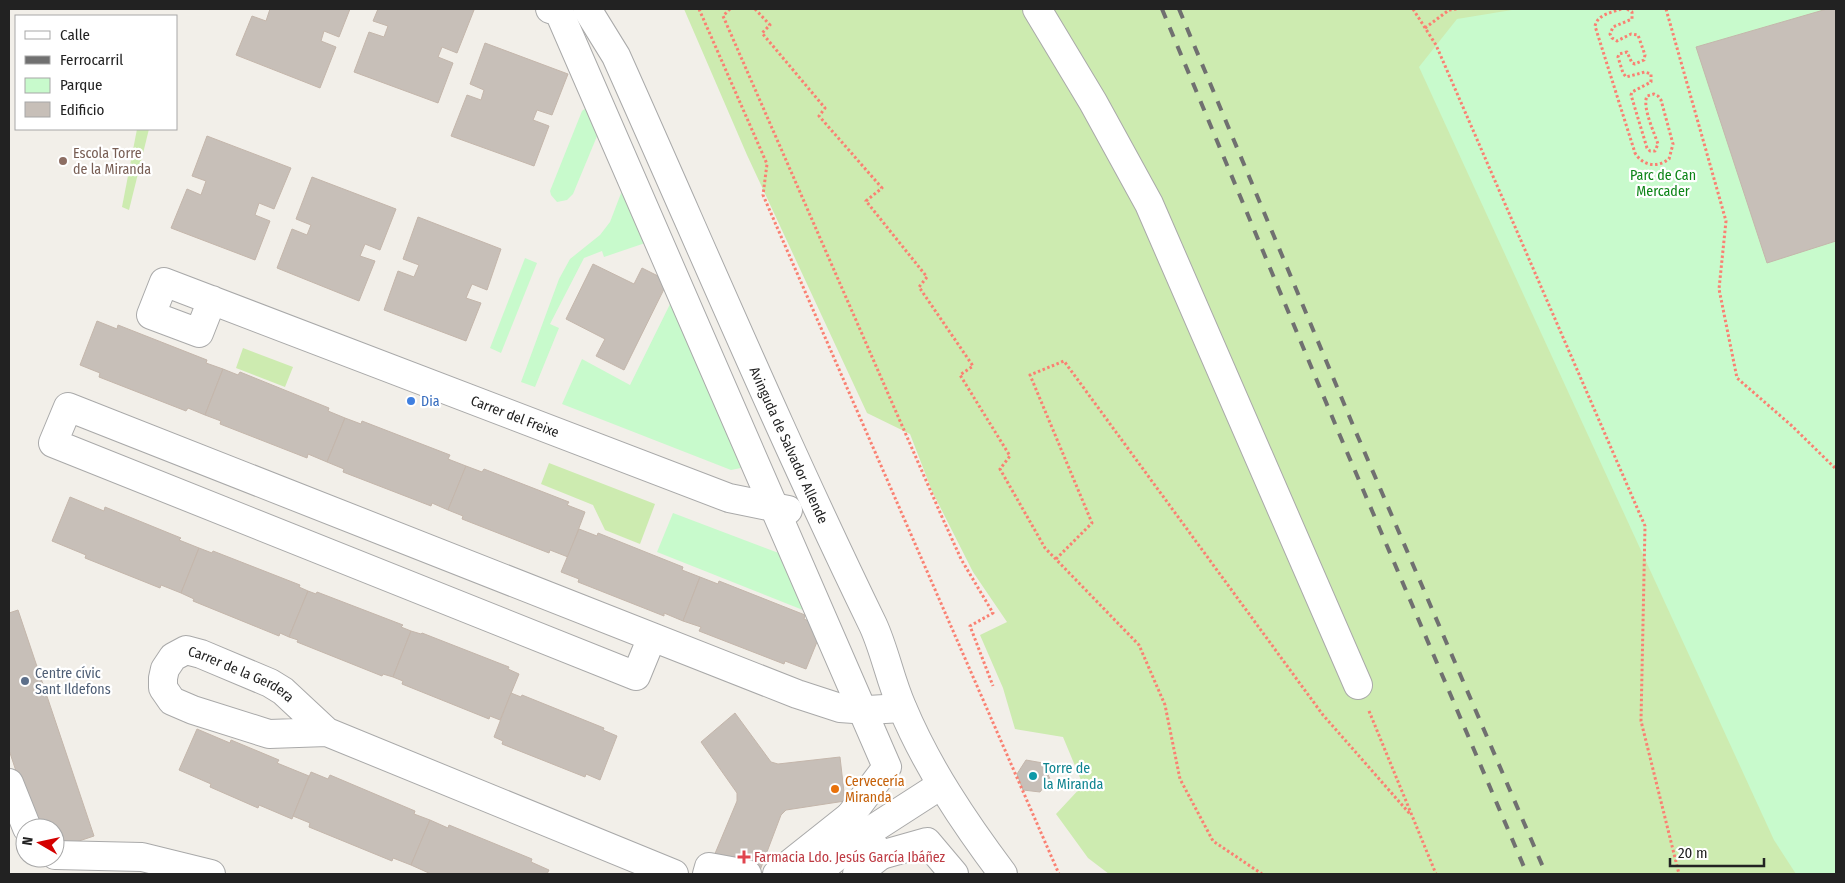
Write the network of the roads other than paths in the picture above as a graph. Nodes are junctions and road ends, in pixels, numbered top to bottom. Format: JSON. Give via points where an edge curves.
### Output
{"nodes":[{"id":1,"x":550,"y":9,"type":"edge"},
{"id":2,"x":587,"y":9,"type":"edge"},
{"id":3,"x":1037,"y":9,"type":"edge"},
{"id":4,"x":212,"y":300,"type":"dead end"},
{"id":5,"x":774,"y":507,"type":"junction"},
{"id":6,"x":821,"y":518,"type":"junction"},
{"id":7,"x":652,"y":637,"type":"junction"},
{"id":8,"x":1358,"y":685,"type":"road end"},
{"id":9,"x":902,"y":708,"type":"junction"},
{"id":10,"x":862,"y":710,"type":"junction"},
{"id":11,"x":326,"y":732,"type":"junction"},
{"id":12,"x":9,"y":783,"type":"edge"},
{"id":13,"x":941,"y":785,"type":"junction"},
{"id":14,"x":23,"y":818,"type":"edge"},
{"id":15,"x":865,"y":835,"type":"junction"},
{"id":16,"x":65,"y":854,"type":"edge"},
{"id":17,"x":142,"y":857,"type":"junction"},
{"id":18,"x":828,"y":872,"type":"edge"},
{"id":19,"x":92,"y":874,"type":"edge"},
{"id":20,"x":211,"y":874,"type":"edge"},
{"id":21,"x":674,"y":874,"type":"edge"},
{"id":22,"x":706,"y":874,"type":"edge"},
{"id":23,"x":748,"y":874,"type":"edge"},
{"id":24,"x":777,"y":874,"type":"edge"},
{"id":25,"x":857,"y":874,"type":"edge"},
{"id":26,"x":954,"y":874,"type":"edge"},
{"id":27,"x":1003,"y":874,"type":"edge"}],
"edges":[{"from":1,"to":5,"type":"street","via":[[559,12]]},
{"from":2,"to":6,"type":"street","name":"Avinguda de Salvador Allende","via":[[616,56]]},
{"from":3,"to":8,"type":"street","via":[[1149,204]]},
{"from":4,"to":5,"type":"street","name":"Carrer del Freixe","via":[[729,498]]},
{"from":5,"to":6,"type":"street","name":"Carrer del Freixe"},
{"from":5,"to":10,"type":"street"},
{"from":6,"to":9,"type":"street","name":"Avinguda de Salvador Allende","via":[[881,642]]},
{"from":7,"to":7,"type":"street","via":[[636,676],[53,444],[68,407]]},
{"from":7,"to":10,"type":"street","via":[[831,706]]},
{"from":9,"to":10,"type":"street"},
{"from":9,"to":13,"type":"street","name":"Avinguda de Salvador Allende"},
{"from":10,"to":15,"type":"street","via":[[887,767]]},
{"from":11,"to":11,"type":"street","name":"Carrer de la Gerdera","via":[[283,691],[201,654],[186,650],[173,657],[165,669],[163,688],[172,701],[192,710],[269,734]]},
{"from":11,"to":21,"type":"street","name":"Carrer de la Gerdera"},
{"from":12,"to":14,"type":"street"},
{"from":13,"to":15,"type":"street"},
{"from":13,"to":27,"type":"street","name":"Avinguda de Salvador Allende"},
{"from":15,"to":18,"type":"street"},
{"from":15,"to":24,"type":"street"},
{"from":15,"to":25,"type":"street"},
{"from":15,"to":26,"type":"street","via":[[927,842]]},
{"from":16,"to":17,"type":"street"},
{"from":17,"to":19,"type":"street"},
{"from":17,"to":20,"type":"street"},
{"from":22,"to":23,"type":"street","via":[[709,867]]}]}
